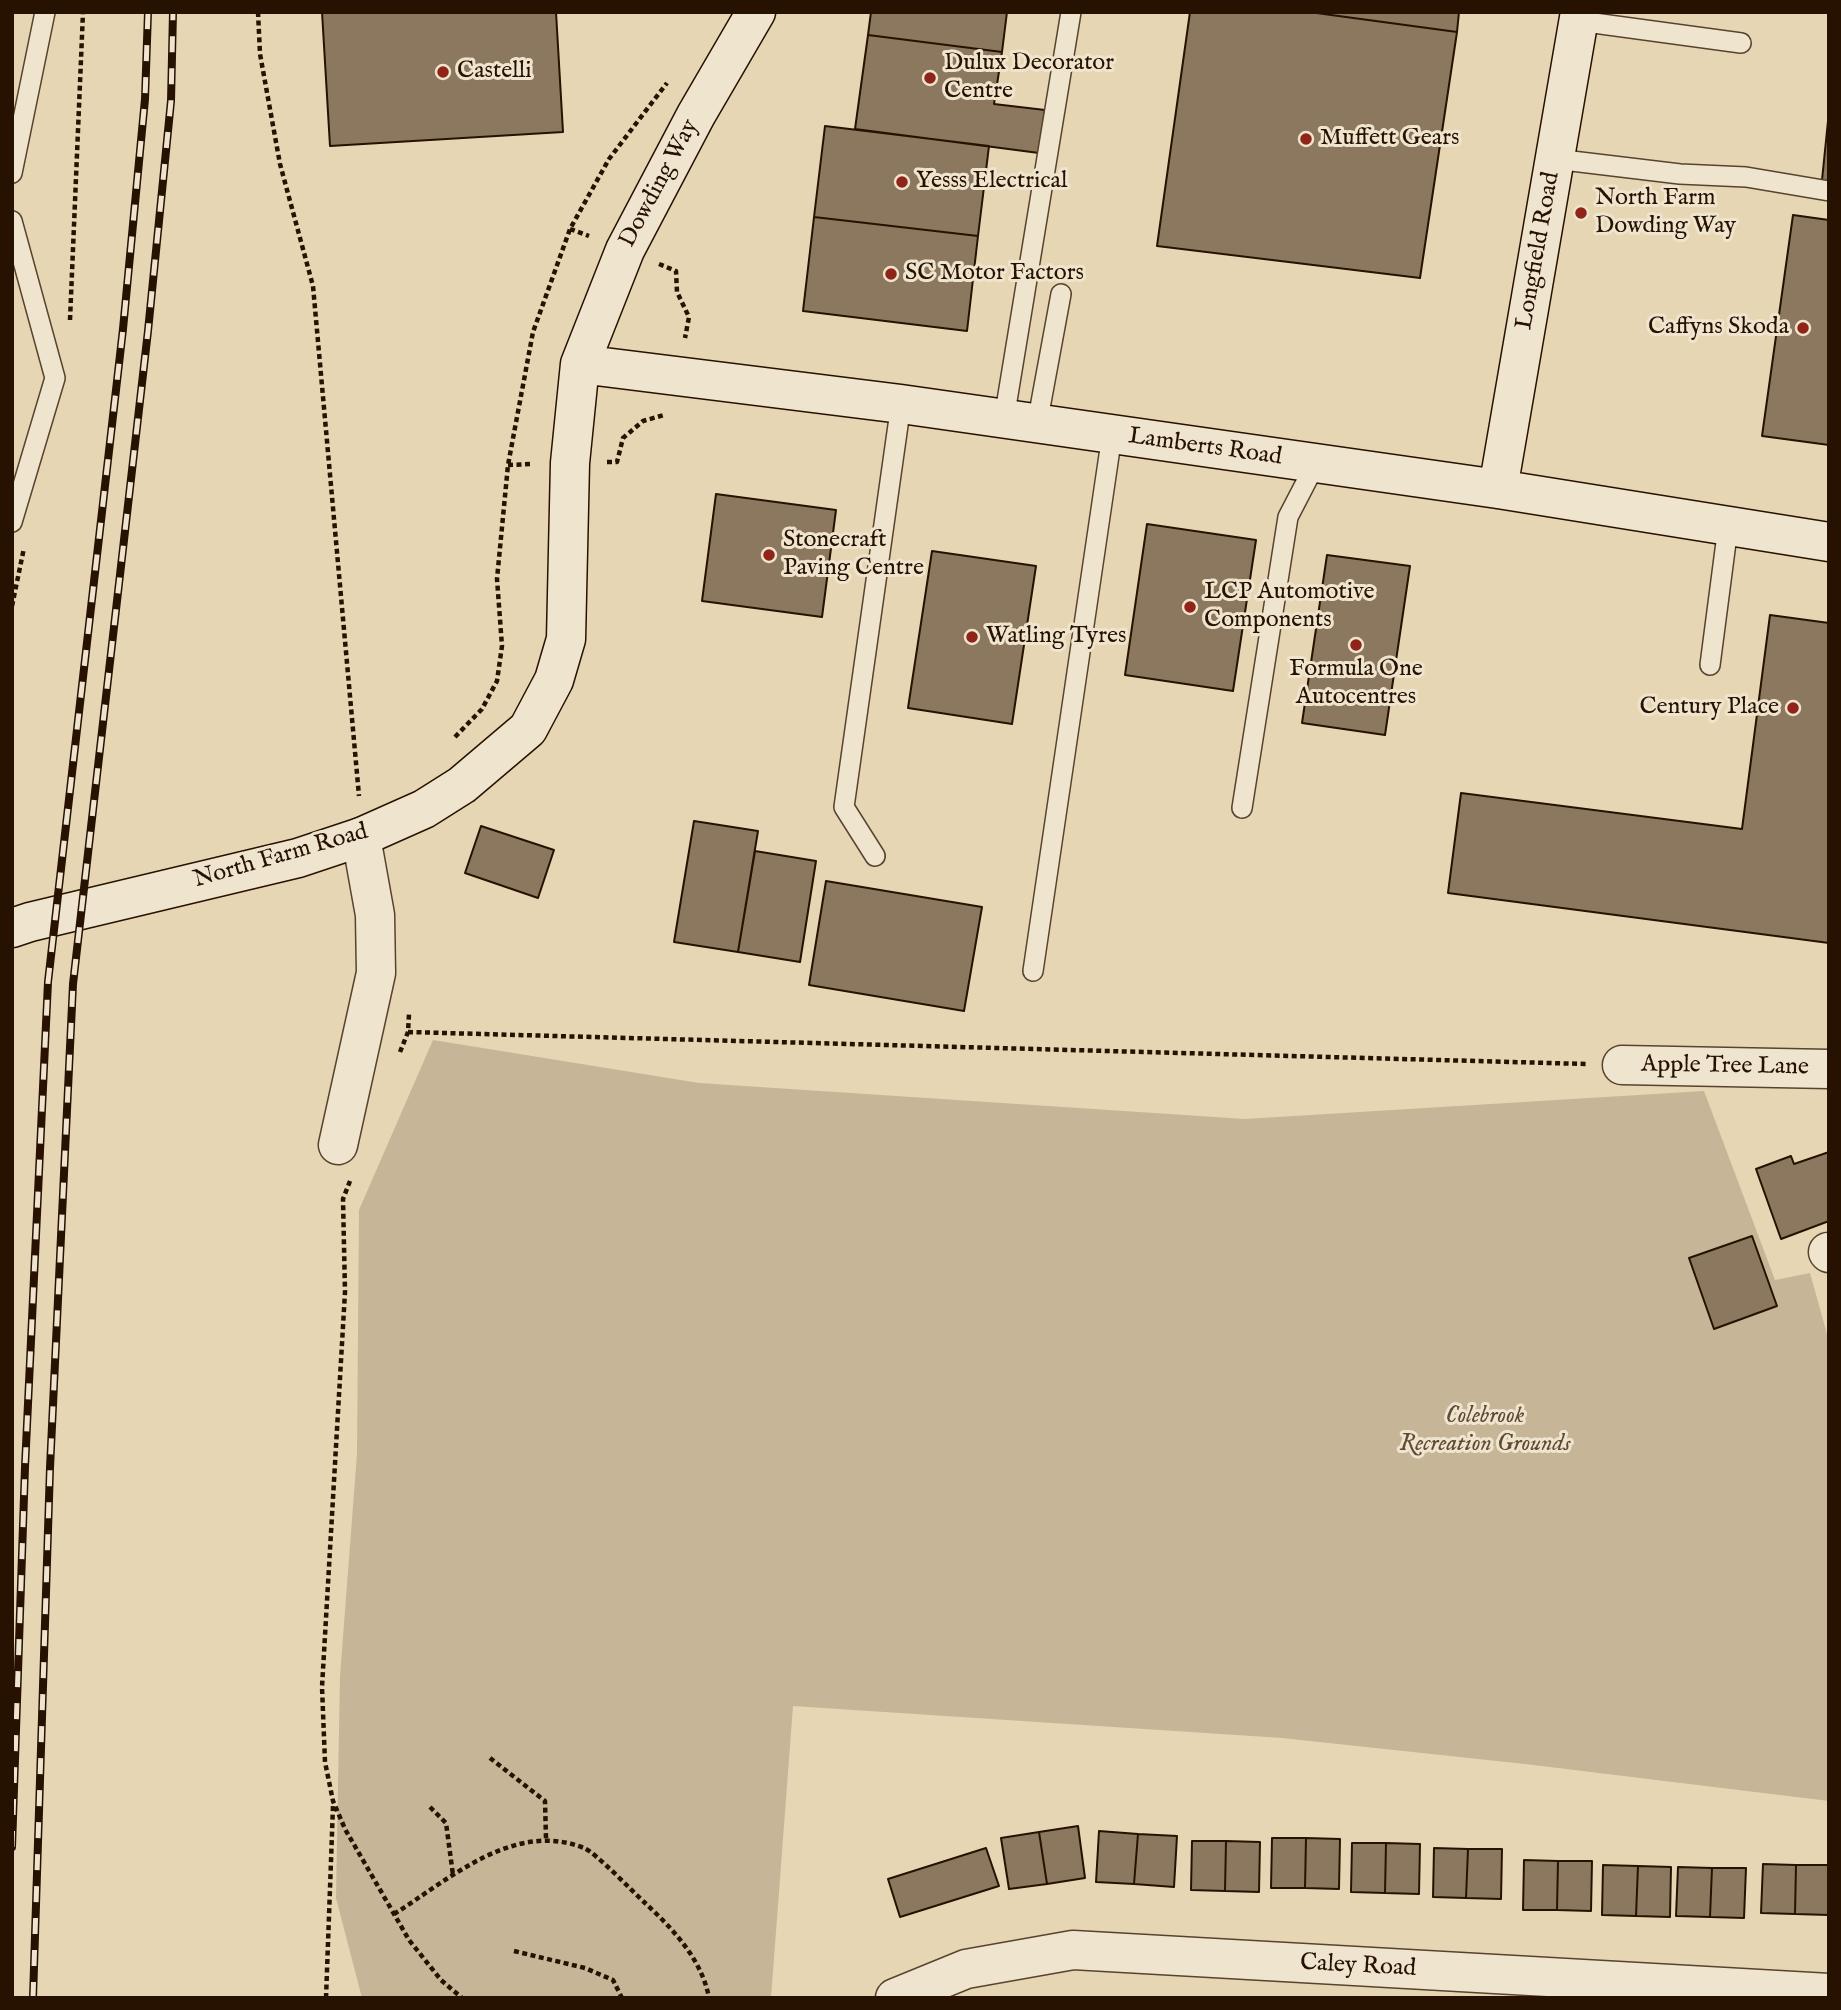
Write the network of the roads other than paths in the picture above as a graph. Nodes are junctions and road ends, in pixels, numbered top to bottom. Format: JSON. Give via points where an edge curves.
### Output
{"nodes":[{"id":1,"x":45,"y":12,"type":"edge"},
{"id":2,"x":756,"y":12,"type":"edge"},
{"id":3,"x":1071,"y":12,"type":"edge"},
{"id":4,"x":1579,"y":17,"type":"edge"},
{"id":5,"x":1741,"y":43,"type":"dead end"},
{"id":6,"x":1555,"y":159,"type":"junction"},
{"id":7,"x":12,"y":173,"type":"edge"},
{"id":8,"x":1829,"y":191,"type":"edge"},
{"id":9,"x":12,"y":221,"type":"edge"},
{"id":10,"x":1061,"y":294,"type":"dead end"},
{"id":11,"x":580,"y":364,"type":"junction"},
{"id":12,"x":901,"y":404,"type":"junction"},
{"id":13,"x":1021,"y":422,"type":"junction"},
{"id":14,"x":1112,"y":435,"type":"junction"},
{"id":15,"x":1316,"y":463,"type":"junction"},
{"id":16,"x":1498,"y":489,"type":"junction"},
{"id":17,"x":12,"y":522,"type":"edge"},
{"id":18,"x":1728,"y":527,"type":"junction"},
{"id":19,"x":1829,"y":542,"type":"edge"},
{"id":20,"x":1710,"y":664,"type":"dead end"},
{"id":21,"x":1242,"y":808,"type":"dead end"},
{"id":22,"x":361,"y":837,"type":"junction"},
{"id":23,"x":875,"y":856,"type":"dead end"},
{"id":24,"x":12,"y":928,"type":"edge"},
{"id":25,"x":1033,"y":971,"type":"dead end"},
{"id":26,"x":1622,"y":1065,"type":"road end"},
{"id":27,"x":1829,"y":1069,"type":"edge"},
{"id":28,"x":345,"y":1159,"type":"road end"},
{"id":29,"x":1829,"y":1993,"type":"edge"},
{"id":30,"x":895,"y":1998,"type":"edge"}],
"edges":[{"from":1,"to":7,"type":"lane"},
{"from":2,"to":11,"type":"street","name":"Dowding Way","via":[[625,250]]},
{"from":3,"to":13,"type":"lane"},
{"from":4,"to":5,"type":"lane"},
{"from":4,"to":6,"type":"street","name":"Longfield Road"},
{"from":6,"to":8,"type":"lane","via":[[1746,177]]},
{"from":6,"to":16,"type":"street","name":"Longfield Road"},
{"from":9,"to":17,"type":"lane","via":[[55,378]]},
{"from":10,"to":13,"type":"lane"},
{"from":11,"to":12,"type":"street","name":"Lamberts Road"},
{"from":11,"to":22,"type":"street","name":"North Farm Road","via":[[570,463],[566,639],[554,680],[528,729],[462,785],[424,809]]},
{"from":12,"to":13,"type":"street","name":"Lamberts Road"},
{"from":12,"to":23,"type":"lane","via":[[844,807]]},
{"from":13,"to":14,"type":"street","name":"Lamberts Road"},
{"from":14,"to":15,"type":"street","name":"Lamberts Road"},
{"from":14,"to":25,"type":"lane"},
{"from":15,"to":16,"type":"street","name":"Lamberts Road"},
{"from":15,"to":21,"type":"lane","via":[[1288,517]]},
{"from":16,"to":18,"type":"street","name":"Lamberts Road"},
{"from":18,"to":19,"type":"street","name":"Lamberts Road"},
{"from":18,"to":20,"type":"lane"},
{"from":22,"to":24,"type":"street","name":"North Farm Road","via":[[298,858]]},
{"from":22,"to":28,"type":"street","via":[[375,915],[376,973]]},
{"from":26,"to":27,"type":"street","name":"Apple Tree Lane"},
{"from":29,"to":30,"type":"street","name":"Caley Road","via":[[1073,1950],[966,1969]]}]}
